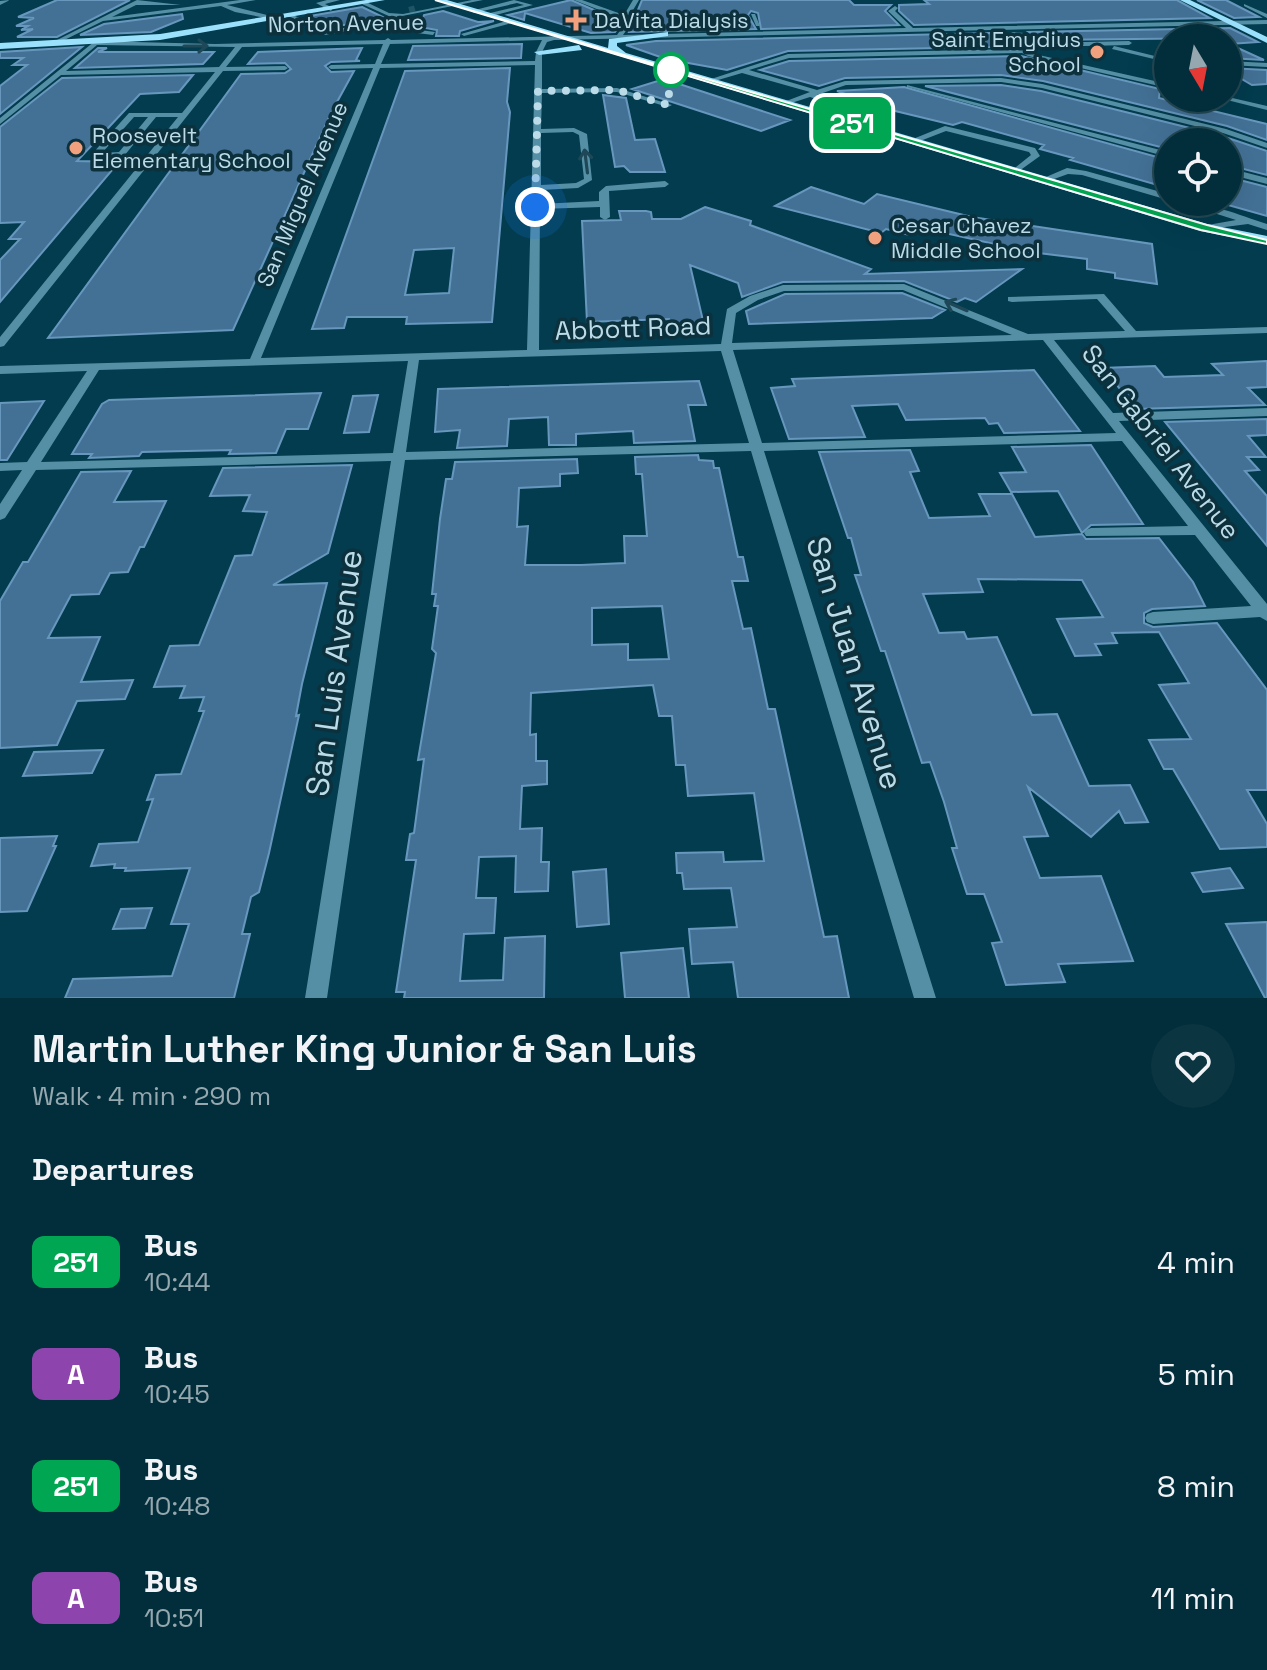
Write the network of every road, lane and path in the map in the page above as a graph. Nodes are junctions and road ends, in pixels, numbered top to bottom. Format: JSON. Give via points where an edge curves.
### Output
{"nodes":[{"id":1,"x":6,"y":0,"type":"edge"},
{"id":2,"x":213,"y":0,"type":"edge"},
{"id":3,"x":253,"y":0,"type":"edge"},
{"id":4,"x":381,"y":0,"type":"edge"},
{"id":5,"x":480,"y":0,"type":"edge"},
{"id":6,"x":577,"y":0,"type":"edge"},
{"id":7,"x":636,"y":0,"type":"edge"},
{"id":8,"x":1184,"y":0,"type":"edge"},
{"id":9,"x":446,"y":2,"type":"edge"},
{"id":10,"x":0,"y":3,"type":"edge"},
{"id":11,"x":364,"y":3,"type":"junction"},
{"id":12,"x":334,"y":4,"type":"edge"},
{"id":13,"x":136,"y":5,"type":"edge"},
{"id":14,"x":223,"y":5,"type":"junction"},
{"id":15,"x":1246,"y":5,"type":"dead end"},
{"id":16,"x":199,"y":8,"type":"junction"},
{"id":17,"x":895,"y":8,"type":"dead end"},
{"id":18,"x":474,"y":11,"type":"junction"},
{"id":19,"x":171,"y":13,"type":"junction"},
{"id":20,"x":206,"y":15,"type":"dead end"},
{"id":21,"x":488,"y":15,"type":"junction"},
{"id":22,"x":603,"y":15,"type":"dead end"},
{"id":23,"x":753,"y":15,"type":"dead end"},
{"id":24,"x":291,"y":16,"type":"junction"},
{"id":25,"x":626,"y":16,"type":"junction"},
{"id":26,"x":1267,"y":16,"type":"edge"},
{"id":27,"x":391,"y":17,"type":"junction"},
{"id":28,"x":276,"y":18,"type":"junction"},
{"id":29,"x":99,"y":20,"type":"junction"},
{"id":30,"x":510,"y":22,"type":"junction"},
{"id":31,"x":1267,"y":22,"type":"edge"},
{"id":32,"x":1230,"y":23,"type":"junction"},
{"id":33,"x":626,"y":25,"type":"junction"},
{"id":34,"x":1102,"y":26,"type":"junction"},
{"id":35,"x":760,"y":28,"type":"junction"},
{"id":36,"x":992,"y":28,"type":"junction"},
{"id":37,"x":213,"y":29,"type":"junction"},
{"id":38,"x":911,"y":30,"type":"junction"},
{"id":39,"x":325,"y":33,"type":"junction"},
{"id":40,"x":665,"y":34,"type":"junction"},
{"id":41,"x":999,"y":34,"type":"junction"},
{"id":42,"x":620,"y":35,"type":"junction"},
{"id":43,"x":464,"y":36,"type":"junction"},
{"id":44,"x":559,"y":36,"type":"junction"},
{"id":45,"x":1265,"y":38,"type":"edge"},
{"id":46,"x":388,"y":40,"type":"junction"},
{"id":47,"x":337,"y":42,"type":"junction"},
{"id":48,"x":95,"y":43,"type":"junction"},
{"id":49,"x":241,"y":44,"type":"junction"},
{"id":50,"x":1095,"y":44,"type":"junction"},
{"id":51,"x":50,"y":45,"type":"junction"},
{"id":52,"x":1040,"y":45,"type":"junction"},
{"id":53,"x":0,"y":46,"type":"edge"},
{"id":54,"x":602,"y":49,"type":"junction"},
{"id":55,"x":1021,"y":51,"type":"junction"},
{"id":56,"x":626,"y":57,"type":"junction"},
{"id":57,"x":539,"y":58,"type":"junction"},
{"id":58,"x":1154,"y":63,"type":"edge"},
{"id":59,"x":1242,"y":64,"type":"edge"},
{"id":60,"x":378,"y":66,"type":"junction"},
{"id":61,"x":331,"y":67,"type":"dead end"},
{"id":62,"x":1267,"y":67,"type":"edge"},
{"id":63,"x":285,"y":68,"type":"dead end"},
{"id":64,"x":1242,"y":69,"type":"edge"},
{"id":65,"x":221,"y":70,"type":"junction"},
{"id":66,"x":741,"y":70,"type":"junction"},
{"id":67,"x":59,"y":73,"type":"junction"},
{"id":68,"x":1154,"y":73,"type":"edge"},
{"id":69,"x":708,"y":81,"type":"junction"},
{"id":70,"x":892,"y":81,"type":"junction"},
{"id":71,"x":1154,"y":83,"type":"edge"},
{"id":72,"x":538,"y":91,"type":"junction"},
{"id":73,"x":813,"y":93,"type":"junction"},
{"id":74,"x":1242,"y":102,"type":"edge"},
{"id":75,"x":785,"y":103,"type":"junction"},
{"id":76,"x":668,"y":105,"type":"dead end"},
{"id":77,"x":1267,"y":108,"type":"edge"},
{"id":78,"x":154,"y":115,"type":"junction"},
{"id":79,"x":185,"y":115,"type":"junction"},
{"id":80,"x":0,"y":122,"type":"edge"},
{"id":81,"x":875,"y":130,"type":"junction"},
{"id":82,"x":537,"y":131,"type":"junction"},
{"id":83,"x":912,"y":141,"type":"junction"},
{"id":84,"x":1267,"y":146,"type":"edge"},
{"id":85,"x":1154,"y":151,"type":"edge"},
{"id":86,"x":1015,"y":171,"type":"junction"},
{"id":87,"x":1242,"y":175,"type":"edge"},
{"id":88,"x":1043,"y":180,"type":"junction"},
{"id":89,"x":1267,"y":181,"type":"edge"},
{"id":90,"x":665,"y":184,"type":"dead end"},
{"id":91,"x":535,"y":188,"type":"junction"},
{"id":92,"x":1154,"y":193,"type":"edge"},
{"id":93,"x":604,"y":204,"type":"junction"},
{"id":94,"x":535,"y":207,"type":"junction"},
{"id":95,"x":1232,"y":216,"type":"edge"},
{"id":96,"x":605,"y":217,"type":"dead end"},
{"id":97,"x":1249,"y":221,"type":"junction"},
{"id":98,"x":1267,"y":227,"type":"edge"},
{"id":99,"x":1205,"y":228,"type":"junction"},
{"id":100,"x":1267,"y":240,"type":"edge"},
{"id":101,"x":1267,"y":252,"type":"edge"},
{"id":102,"x":1012,"y":299,"type":"dead end"},
{"id":103,"x":1267,"y":330,"type":"edge"},
{"id":104,"x":1133,"y":334,"type":"junction"},
{"id":105,"x":1046,"y":337,"type":"junction"},
{"id":106,"x":1028,"y":338,"type":"junction"},
{"id":107,"x":0,"y":344,"type":"edge"},
{"id":108,"x":726,"y":347,"type":"junction"},
{"id":109,"x":533,"y":353,"type":"junction"},
{"id":110,"x":414,"y":357,"type":"junction"},
{"id":111,"x":254,"y":362,"type":"junction"},
{"id":112,"x":95,"y":367,"type":"junction"},
{"id":113,"x":0,"y":370,"type":"edge"},
{"id":114,"x":1267,"y":412,"type":"edge"},
{"id":115,"x":1112,"y":417,"type":"junction"},
{"id":116,"x":1127,"y":437,"type":"junction"},
{"id":117,"x":758,"y":445,"type":"junction"},
{"id":118,"x":396,"y":455,"type":"junction"},
{"id":119,"x":0,"y":467,"type":"edge"},
{"id":120,"x":29,"y":467,"type":"junction"},
{"id":121,"x":0,"y":515,"type":"edge"},
{"id":122,"x":1200,"y":530,"type":"junction"},
{"id":123,"x":1091,"y":533,"type":"dead end"},
{"id":124,"x":1266,"y":613,"type":"edge"},
{"id":125,"x":1153,"y":618,"type":"dead end"},
{"id":126,"x":316,"y":998,"type":"edge"},
{"id":127,"x":925,"y":998,"type":"edge"}],
"edges":[{"from":1,"to":10,"type":"street"},
{"from":2,"to":16,"type":"street"},
{"from":3,"to":14,"type":"street"},
{"from":4,"to":11,"type":"main road"},
{"from":5,"to":9,"type":"street"},
{"from":6,"to":25,"type":"street"},
{"from":7,"to":25,"type":"street"},
{"from":8,"to":32,"type":"main road"},
{"from":9,"to":18,"type":"main road"},
{"from":9,"to":27,"type":"street"},
{"from":9,"to":27,"type":"street"},
{"from":11,"to":12,"type":"main road"},
{"from":11,"to":27,"type":"street"},
{"from":12,"to":24,"type":"main road"},
{"from":13,"to":16,"type":"street"},
{"from":13,"to":19,"type":"street"},
{"from":13,"to":29,"type":"street"},
{"from":14,"to":16,"type":"street"},
{"from":14,"to":28,"type":"street","via":[[240,15],[260,11]]},
{"from":15,"to":26,"type":"street"},
{"from":16,"to":19,"type":"street"},
{"from":16,"to":20,"type":"street"},
{"from":17,"to":38,"type":"street","via":[[891,11]]},
{"from":18,"to":21,"type":"main road"},
{"from":18,"to":21,"type":"street","via":[[517,1],[530,5]]},
{"from":19,"to":29,"type":"street"},
{"from":21,"to":30,"type":"main road"},
{"from":22,"to":33,"type":"street","via":[[615,19],[612,27]]},
{"from":23,"to":35,"type":"street"},
{"from":24,"to":28,"type":"main road"},
{"from":24,"to":39,"type":"street"},
{"from":25,"to":33,"type":"street"},
{"from":27,"to":39,"type":"street"},
{"from":27,"to":43,"type":"street","via":[[419,32]]},
{"from":28,"to":37,"type":"main road"},
{"from":29,"to":51,"type":"street"},
{"from":30,"to":43,"type":"street"},
{"from":30,"to":44,"type":"main road"},
{"from":31,"to":32,"type":"street","name":"Norton Avenue"},
{"from":32,"to":34,"type":"street","name":"Norton Avenue"},
{"from":32,"to":45,"type":"main road"},
{"from":33,"to":42,"type":"street"},
{"from":34,"to":36,"type":"street","name":"Norton Avenue"},
{"from":34,"to":50,"type":"street","via":[[1129,43]]},
{"from":35,"to":38,"type":"street","name":"Norton Avenue"},
{"from":35,"to":40,"type":"street","name":"Norton Avenue"},
{"from":36,"to":38,"type":"street","name":"Norton Avenue"},
{"from":36,"to":41,"type":"street"},
{"from":37,"to":48,"type":"main road"},
{"from":37,"to":49,"type":"street","name":"Norton Avenue","via":[[216,38]]},
{"from":39,"to":47,"type":"street"},
{"from":40,"to":42,"type":"street","name":"Norton Avenue"},
{"from":40,"to":56,"type":"main road","via":[[612,41]]},
{"from":41,"to":52,"type":"street","via":[[1022,34]]},
{"from":41,"to":55,"type":"street"},
{"from":42,"to":44,"type":"street","name":"Norton Avenue"},
{"from":43,"to":44,"type":"street","name":"Norton Avenue"},
{"from":43,"to":46,"type":"street","name":"Norton Avenue"},
{"from":44,"to":54,"type":"main road"},
{"from":44,"to":57,"type":"street","via":[[545,41]]},
{"from":46,"to":47,"type":"street","name":"Norton Avenue"},
{"from":46,"to":60,"type":"street","name":"San Miguel Avenue"},
{"from":47,"to":49,"type":"street","name":"Norton Avenue"},
{"from":48,"to":49,"type":"street","name":"Norton Avenue","one_way":true},
{"from":48,"to":51,"type":"main road"},
{"from":48,"to":67,"type":"street"},
{"from":49,"to":65,"type":"street"},
{"from":50,"to":52,"type":"street"},
{"from":50,"to":58,"type":"street"},
{"from":51,"to":53,"type":"main road"},
{"from":52,"to":68,"type":"street","via":[[1042,51]]},
{"from":54,"to":56,"type":"main road"},
{"from":54,"to":57,"type":"main road","via":[[568,48]]},
{"from":55,"to":66,"type":"street","via":[[788,56]]},
{"from":55,"to":71,"type":"street"},
{"from":56,"to":69,"type":"main road"},
{"from":57,"to":60,"type":"street"},
{"from":57,"to":72,"type":"street"},
{"from":59,"to":62,"type":"street"},
{"from":60,"to":61,"type":"street"},
{"from":60,"to":111,"type":"street","name":"San Miguel Avenue"},
{"from":62,"to":64,"type":"street"},
{"from":63,"to":65,"type":"street"},
{"from":65,"to":67,"type":"street"},
{"from":65,"to":79,"type":"street"},
{"from":66,"to":69,"type":"street"},
{"from":66,"to":73,"type":"street"},
{"from":67,"to":80,"type":"street"},
{"from":69,"to":75,"type":"main road"},
{"from":70,"to":73,"type":"street","via":[[845,83]]},
{"from":70,"to":84,"type":"street","via":[[1021,82],[1226,131]]},
{"from":70,"to":85,"type":"street"},
{"from":72,"to":76,"type":"street","via":[[617,90]]},
{"from":72,"to":82,"type":"street"},
{"from":73,"to":75,"type":"street"},
{"from":73,"to":81,"type":"street","via":[[887,121]]},
{"from":74,"to":77,"type":"street"},
{"from":75,"to":81,"type":"main road"},
{"from":78,"to":78,"type":"street","via":[[121,154],[95,156],[132,115]]},
{"from":78,"to":79,"type":"street"},
{"from":79,"to":107,"type":"street"},
{"from":81,"to":83,"type":"main road"},
{"from":82,"to":91,"type":"street"},
{"from":91,"to":82,"type":"street","one_way":true,"via":[[588,180],[583,134]]},
{"from":83,"to":86,"type":"main road"},
{"from":83,"to":86,"type":"street","via":[[945,128],[1032,150],[1036,156]]},
{"from":86,"to":88,"type":"main road"},
{"from":87,"to":89,"type":"street"},
{"from":88,"to":92,"type":"street","via":[[1067,171]]},
{"from":88,"to":99,"type":"main road"},
{"from":90,"to":93,"type":"street","via":[[606,189]]},
{"from":91,"to":94,"type":"street"},
{"from":93,"to":94,"type":"street"},
{"from":93,"to":96,"type":"street"},
{"from":94,"to":109,"type":"street"},
{"from":95,"to":97,"type":"street"},
{"from":97,"to":98,"type":"street"},
{"from":97,"to":99,"type":"street"},
{"from":99,"to":100,"type":"main road"},
{"from":99,"to":101,"type":"main road"},
{"from":102,"to":104,"type":"street","via":[[1100,296]]},
{"from":103,"to":104,"type":"street","name":"Abbott Road"},
{"from":104,"to":105,"type":"street","name":"Abbott Road"},
{"from":105,"to":106,"type":"street","name":"Abbott Road"},
{"from":105,"to":115,"type":"street","name":"San Gabriel Avenue"},
{"from":106,"to":108,"type":"street","name":"Abbott Road"},
{"from":106,"to":108,"type":"street","one_way":true,"via":[[904,287],[783,288],[731,311]]},
{"from":108,"to":109,"type":"street","name":"Abbott Road"},
{"from":108,"to":117,"type":"street","name":"San Juan Avenue"},
{"from":109,"to":110,"type":"street","name":"Abbott Road"},
{"from":110,"to":111,"type":"street","name":"Abbott Road"},
{"from":110,"to":118,"type":"street","name":"San Luis Avenue"},
{"from":111,"to":112,"type":"street","name":"Abbott Road"},
{"from":112,"to":113,"type":"street","name":"Abbott Road"},
{"from":112,"to":120,"type":"street"},
{"from":114,"to":115,"type":"street"},
{"from":115,"to":116,"type":"street","name":"San Gabriel Avenue"},
{"from":116,"to":117,"type":"street"},
{"from":116,"to":122,"type":"street","name":"San Gabriel Avenue"},
{"from":117,"to":118,"type":"street"},
{"from":117,"to":127,"type":"street","name":"San Juan Avenue"},
{"from":118,"to":120,"type":"street"},
{"from":118,"to":126,"type":"street","name":"San Luis Avenue"},
{"from":119,"to":120,"type":"street"},
{"from":120,"to":121,"type":"street"},
{"from":122,"to":123,"type":"street"},
{"from":122,"to":124,"type":"street","name":"San Gabriel Avenue"},
{"from":124,"to":125,"type":"street"}]}
